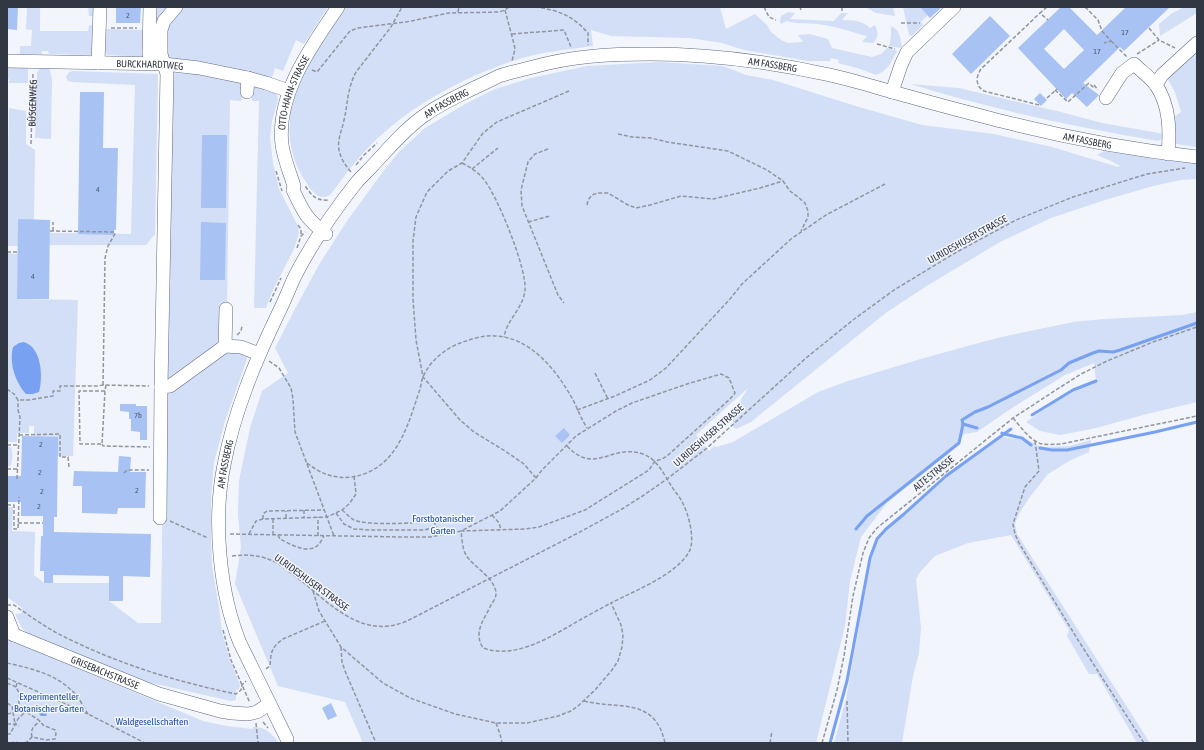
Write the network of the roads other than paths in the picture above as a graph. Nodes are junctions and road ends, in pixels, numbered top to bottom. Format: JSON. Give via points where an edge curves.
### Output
{"nodes":[{"id":1,"x":100,"y":7,"type":"edge"},
{"id":2,"x":150,"y":7,"type":"edge"},
{"id":3,"x":176,"y":7,"type":"edge"},
{"id":4,"x":338,"y":7,"type":"edge"},
{"id":5,"x":954,"y":7,"type":"edge"},
{"id":6,"x":1197,"y":43,"type":"edge"},
{"id":7,"x":7,"y":61,"type":"edge"},
{"id":8,"x":98,"y":63,"type":"junction"},
{"id":9,"x":164,"y":64,"type":"junction"},
{"id":10,"x":248,"y":78,"type":"junction"},
{"id":11,"x":1156,"y":85,"type":"junction"},
{"id":12,"x":289,"y":91,"type":"junction"},
{"id":13,"x":247,"y":92,"type":"dead end"},
{"id":14,"x":892,"y":92,"type":"junction"},
{"id":15,"x":1106,"y":98,"type":"road end"},
{"id":16,"x":1168,"y":154,"type":"junction"},
{"id":17,"x":1194,"y":162,"type":"edge"},
{"id":18,"x":325,"y":230,"type":"junction"},
{"id":19,"x":226,"y":309,"type":"dead end"},
{"id":20,"x":224,"y":346,"type":"junction"},
{"id":21,"x":259,"y":354,"type":"junction"},
{"id":22,"x":161,"y":387,"type":"junction"},
{"id":23,"x":164,"y":519,"type":"road end"},
{"id":24,"x":7,"y":617,"type":"edge"},
{"id":25,"x":10,"y":633,"type":"edge"},
{"id":26,"x":263,"y":708,"type":"junction"},
{"id":27,"x":289,"y":741,"type":"edge"}],
"edges":[{"from":1,"to":8,"type":"street"},
{"from":2,"to":9,"type":"street","via":[[149,54]]},
{"from":3,"to":9,"type":"street","via":[[162,27],[161,54]]},
{"from":4,"to":12,"type":"street","name":"OTTO-HAHN-STRASSE","via":[[309,51]]},
{"from":5,"to":14,"type":"street","via":[[907,52]]},
{"from":6,"to":11,"type":"street","via":[[1162,75]]},
{"from":7,"to":8,"type":"street","name":"BURCKHARDTWEG"},
{"from":8,"to":9,"type":"street","name":"BURCKHARDTWEG"},
{"from":9,"to":10,"type":"street","name":"BURCKHARDTWEG"},
{"from":9,"to":22,"type":"street","via":[[167,74]]},
{"from":10,"to":12,"type":"street","name":"BURCKHARDTWEG"},
{"from":10,"to":13,"type":"street"},
{"from":11,"to":15,"type":"street","via":[[1134,64],[1122,73]]},
{"from":11,"to":16,"type":"street","via":[[1163,100],[1170,130]]},
{"from":12,"to":18,"type":"street","name":"OTTO-HAHN-STRASSE","via":[[282,125],[283,152],[294,186]]},
{"from":14,"to":16,"type":"street","name":"AM FASSBERG","via":[[1055,134]]},
{"from":14,"to":18,"type":"street","name":"AM FASSBERG","via":[[826,74],[716,56],[610,54],[552,61],[502,75],[454,97],[426,114],[399,137],[371,167],[362,184]]},
{"from":16,"to":17,"type":"street","name":"AM FASSBERG"},
{"from":18,"to":21,"type":"street","name":"AM FASSBERG","via":[[288,293]]},
{"from":19,"to":20,"type":"street"},
{"from":20,"to":21,"type":"street","via":[[241,347]]},
{"from":20,"to":22,"type":"street","via":[[170,386]]},
{"from":21,"to":26,"type":"street","name":"AM FASSBERG","via":[[234,423],[223,466],[219,534],[223,583],[228,604]]},
{"from":22,"to":23,"type":"street","via":[[160,470]]},
{"from":24,"to":25,"type":"street"},
{"from":25,"to":26,"type":"street","name":"GRISEBACHSTRASSE","via":[[159,694],[204,706]]},
{"from":26,"to":27,"type":"street","name":"AM FASSBERG"}]}
